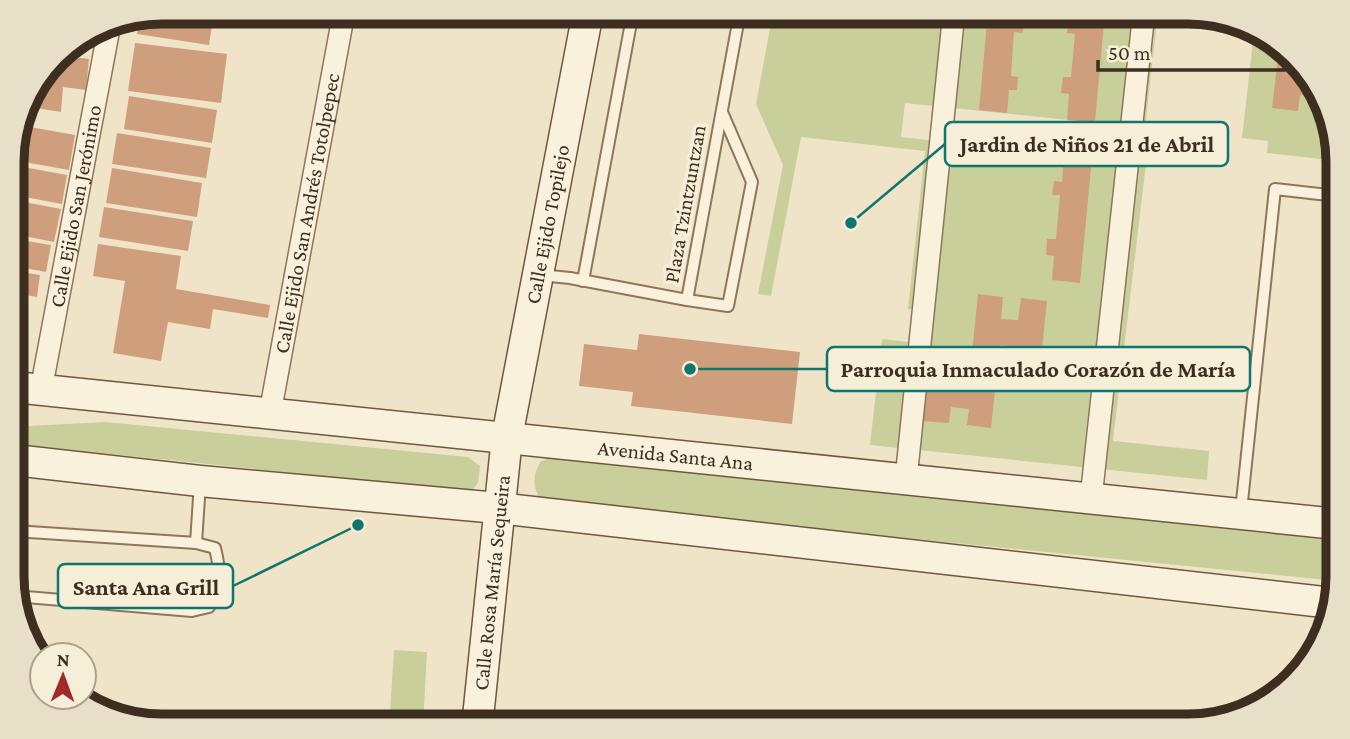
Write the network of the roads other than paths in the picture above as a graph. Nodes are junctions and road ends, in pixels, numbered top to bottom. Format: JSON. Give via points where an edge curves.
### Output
{"nodes":[{"id":1,"x":342,"y":24,"type":"edge"},
{"id":2,"x":586,"y":24,"type":"edge"},
{"id":3,"x":631,"y":24,"type":"edge"},
{"id":4,"x":738,"y":24,"type":"edge"},
{"id":5,"x":953,"y":24,"type":"edge"},
{"id":6,"x":1143,"y":24,"type":"edge"},
{"id":7,"x":107,"y":36,"type":"edge"},
{"id":8,"x":722,"y":112,"type":"junction"},
{"id":9,"x":1325,"y":195,"type":"edge"},
{"id":10,"x":539,"y":275,"type":"junction"},
{"id":11,"x":583,"y":281,"type":"junction"},
{"id":12,"x":687,"y":300,"type":"junction"},
{"id":13,"x":27,"y":389,"type":"edge"},
{"id":14,"x":270,"y":413,"type":"junction"},
{"id":15,"x":507,"y":437,"type":"junction"},
{"id":16,"x":25,"y":461,"type":"edge"},
{"id":17,"x":906,"y":479,"type":"junction"},
{"id":18,"x":200,"y":481,"type":"junction"},
{"id":19,"x":1091,"y":499,"type":"junction"},
{"id":20,"x":498,"y":508,"type":"junction"},
{"id":21,"x":1240,"y":514,"type":"junction"},
{"id":22,"x":1325,"y":523,"type":"edge"},
{"id":23,"x":25,"y":532,"type":"edge"},
{"id":24,"x":196,"y":543,"type":"junction"},
{"id":25,"x":26,"y":597,"type":"edge"},
{"id":26,"x":1323,"y":602,"type":"edge"},
{"id":27,"x":478,"y":715,"type":"edge"}],
"edges":[{"from":1,"to":14,"type":"street","name":"Calle Ejido San Andrés Totolpepec"},
{"from":2,"to":10,"type":"main road","name":"Calle Ejido Topilejo"},
{"from":3,"to":11,"type":"lane"},
{"from":4,"to":8,"type":"lane","name":"Plaza Tzintzuntzan"},
{"from":5,"to":17,"type":"street"},
{"from":6,"to":19,"type":"street"},
{"from":7,"to":13,"type":"street","name":"Calle Ejido San Jerónimo"},
{"from":8,"to":12,"type":"lane","name":"Plaza Tzintzuntzan"},
{"from":8,"to":12,"type":"lane","via":[[752,182],[728,306]]},
{"from":9,"to":21,"type":"lane","via":[[1275,189]]},
{"from":10,"to":11,"type":"lane","name":"Plaza Tzintzuntzan"},
{"from":10,"to":15,"type":"main road","name":"Calle Ejido Topilejo"},
{"from":11,"to":12,"type":"lane","name":"Plaza Tzintzuntzan"},
{"from":13,"to":14,"type":"main road","name":"Avenida Santa Ana"},
{"from":14,"to":15,"type":"main road","name":"Avenida Santa Ana"},
{"from":15,"to":17,"type":"main road","name":"Avenida Santa Ana"},
{"from":15,"to":20,"type":"main road","name":"Calle Rosa María Sequeira"},
{"from":16,"to":18,"type":"main road"},
{"from":17,"to":19,"type":"main road","name":"Avenida Santa Ana"},
{"from":18,"to":20,"type":"main road"},
{"from":18,"to":24,"type":"lane"},
{"from":19,"to":21,"type":"main road","name":"Avenida Santa Ana"},
{"from":20,"to":26,"type":"main road"},
{"from":20,"to":27,"type":"main road","name":"Calle Rosa María Sequeira"},
{"from":21,"to":22,"type":"main road","name":"Avenida Santa Ana"},
{"from":23,"to":24,"type":"lane"},
{"from":24,"to":25,"type":"lane","via":[[215,548],[220,568],[219,590],[209,607],[192,611]]}]}
